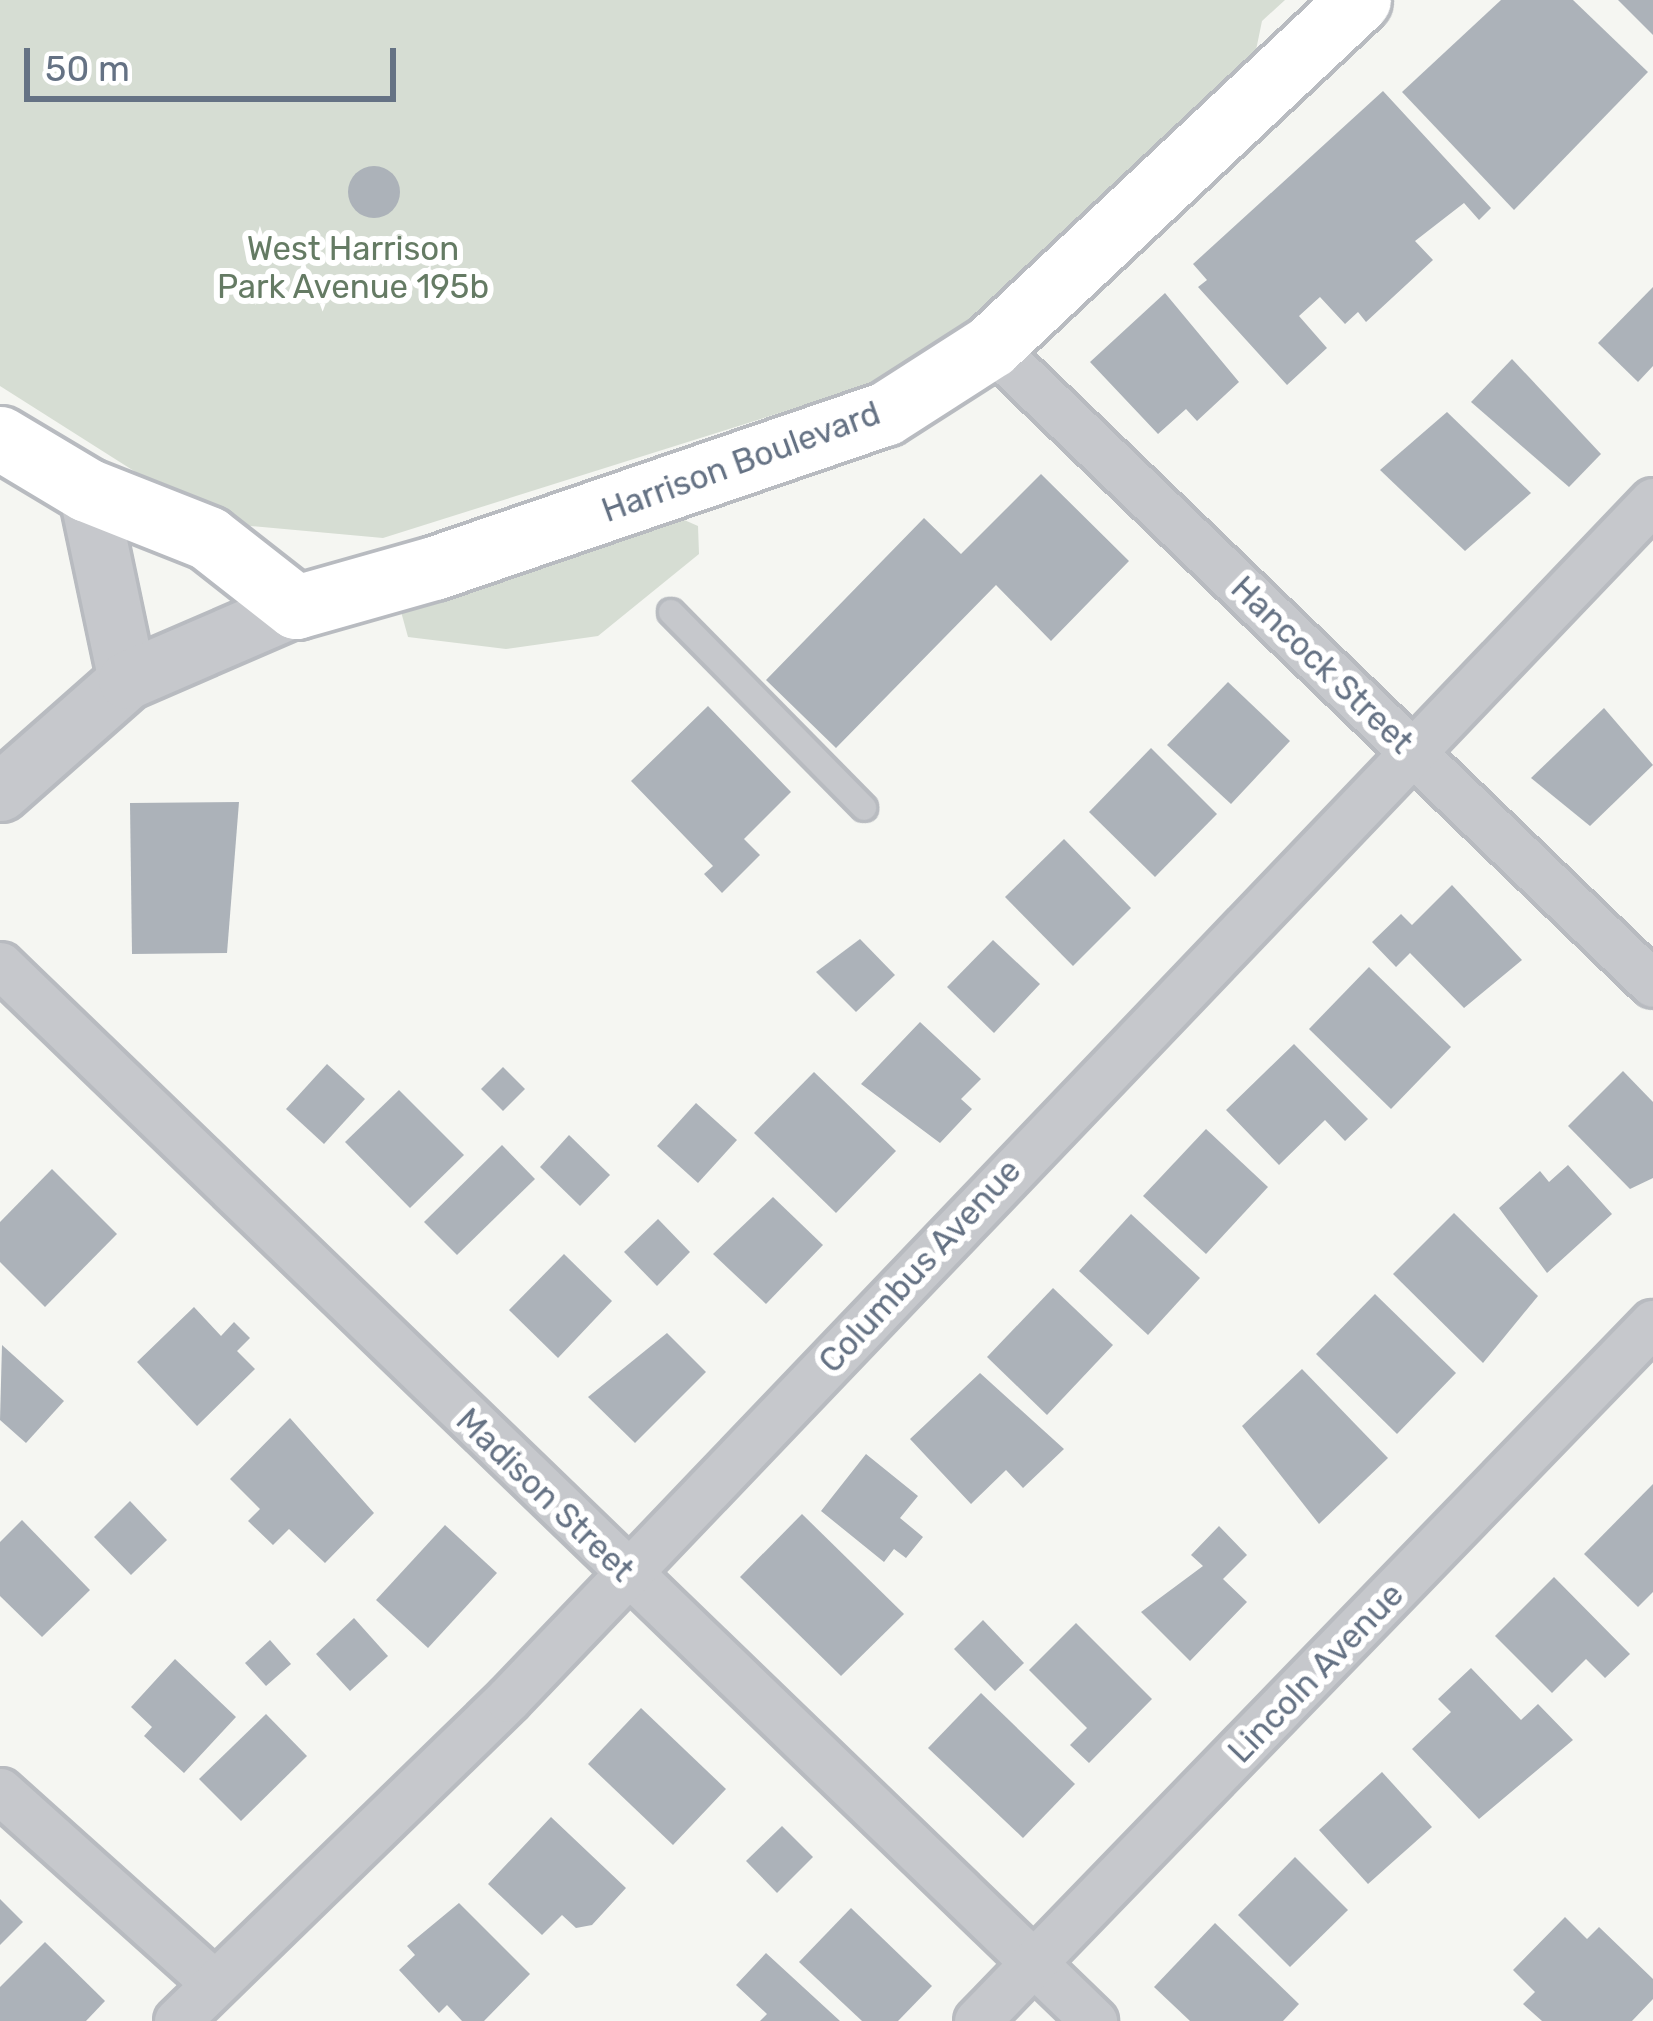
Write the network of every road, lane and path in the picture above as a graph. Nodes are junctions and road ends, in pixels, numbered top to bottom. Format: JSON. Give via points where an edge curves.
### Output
{"nodes":[{"id":1,"x":1359,"y":0,"type":"edge"},
{"id":2,"x":991,"y":346,"type":"junction"},
{"id":3,"x":0,"y":438,"type":"edge"},
{"id":4,"x":87,"y":490,"type":"junction"},
{"id":5,"x":1653,"y":501,"type":"edge"},
{"id":6,"x":296,"y":607,"type":"junction"},
{"id":7,"x":670,"y":612,"type":"dead end"},
{"id":8,"x":128,"y":680,"type":"junction"},
{"id":9,"x":1409,"y":749,"type":"junction"},
{"id":10,"x":0,"y":792,"type":"edge"},
{"id":11,"x":864,"y":808,"type":"dead end"},
{"id":12,"x":0,"y":965,"type":"edge"},
{"id":13,"x":1653,"y":984,"type":"edge"},
{"id":14,"x":1653,"y":1323,"type":"edge"},
{"id":15,"x":627,"y":1574,"type":"junction"},
{"id":16,"x":0,"y":1791,"type":"edge"},
{"id":17,"x":1036,"y":1964,"type":"junction"},
{"id":18,"x":213,"y":1982,"type":"junction"},
{"id":19,"x":177,"y":2021,"type":"edge"},
{"id":20,"x":977,"y":2021,"type":"edge"},
{"id":21,"x":1094,"y":2021,"type":"edge"}],
"edges":[{"from":1,"to":2,"type":"main road","name":"Harrison Boulevard"},
{"from":2,"to":6,"type":"main road","name":"Harrison Boulevard","via":[[884,414]]},
{"from":2,"to":9,"type":"street","name":"Hancock Street"},
{"from":3,"to":4,"type":"main road"},
{"from":4,"to":6,"type":"main road","via":[[208,538]]},
{"from":4,"to":8,"type":"street"},
{"from":5,"to":9,"type":"street","name":"Columbus Avenue"},
{"from":6,"to":8,"type":"street"},
{"from":7,"to":11,"type":"lane"},
{"from":8,"to":10,"type":"street"},
{"from":9,"to":13,"type":"street","name":"Hancock Street"},
{"from":9,"to":15,"type":"street","name":"Columbus Avenue"},
{"from":12,"to":15,"type":"street","name":"Madison Street"},
{"from":14,"to":17,"type":"street","name":"Lincoln Avenue"},
{"from":15,"to":17,"type":"street","name":"Madison Street"},
{"from":15,"to":18,"type":"street","name":"Columbus Avenue"},
{"from":16,"to":18,"type":"street"},
{"from":17,"to":20,"type":"street","name":"Lincoln Avenue"},
{"from":17,"to":21,"type":"street","name":"Madison Street"},
{"from":18,"to":19,"type":"street","name":"Columbus Avenue"}]}
